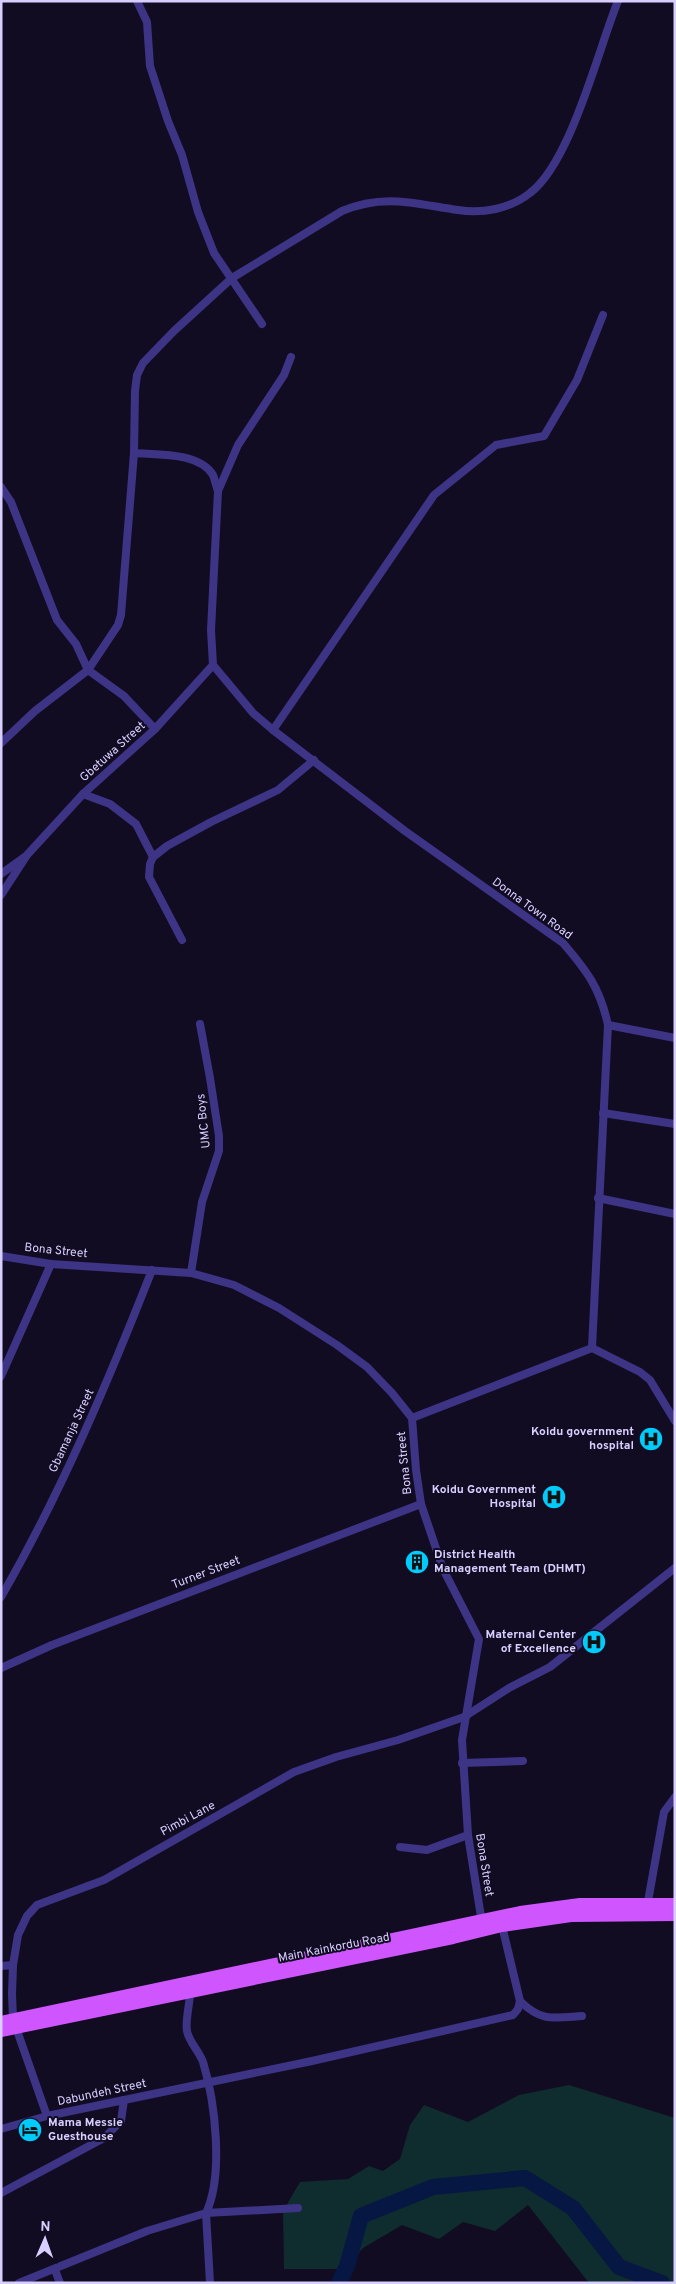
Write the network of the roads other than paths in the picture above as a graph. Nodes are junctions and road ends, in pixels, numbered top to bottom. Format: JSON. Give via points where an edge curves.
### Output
{"nodes":[{"id":1,"x":137,"y":1,"type":"edge"},
{"id":2,"x":618,"y":1,"type":"edge"},
{"id":3,"x":232,"y":278,"type":"junction"},
{"id":4,"x":603,"y":315,"type":"dead end"},
{"id":5,"x":262,"y":324,"type":"dead end"},
{"id":6,"x":291,"y":357,"type":"dead end"},
{"id":7,"x":134,"y":454,"type":"junction"},
{"id":8,"x":1,"y":487,"type":"edge"},
{"id":9,"x":218,"y":491,"type":"junction"},
{"id":10,"x":213,"y":665,"type":"junction"},
{"id":11,"x":88,"y":670,"type":"junction"},
{"id":12,"x":155,"y":729,"type":"junction"},
{"id":13,"x":272,"y":730,"type":"junction"},
{"id":14,"x":1,"y":744,"type":"edge"},
{"id":15,"x":314,"y":760,"type":"junction"},
{"id":16,"x":83,"y":794,"type":"junction"},
{"id":17,"x":27,"y":855,"type":"junction"},
{"id":18,"x":153,"y":857,"type":"junction"},
{"id":19,"x":1,"y":874,"type":"edge"},
{"id":20,"x":1,"y":895,"type":"edge"},
{"id":21,"x":182,"y":940,"type":"dead end"},
{"id":22,"x":200,"y":1024,"type":"dead end"},
{"id":23,"x":608,"y":1025,"type":"junction"},
{"id":24,"x":675,"y":1038,"type":"edge"},
{"id":25,"x":604,"y":1113,"type":"junction"},
{"id":26,"x":675,"y":1124,"type":"edge"},
{"id":27,"x":598,"y":1198,"type":"junction"},
{"id":28,"x":675,"y":1214,"type":"edge"},
{"id":29,"x":1,"y":1256,"type":"edge"},
{"id":30,"x":51,"y":1264,"type":"junction"},
{"id":31,"x":152,"y":1270,"type":"junction"},
{"id":32,"x":191,"y":1273,"type":"junction"},
{"id":33,"x":592,"y":1348,"type":"junction"},
{"id":34,"x":1,"y":1376,"type":"edge"},
{"id":35,"x":412,"y":1418,"type":"junction"},
{"id":36,"x":675,"y":1421,"type":"edge"},
{"id":37,"x":421,"y":1504,"type":"junction"},
{"id":38,"x":675,"y":1568,"type":"edge"},
{"id":39,"x":1,"y":1597,"type":"edge"},
{"id":40,"x":1,"y":1668,"type":"edge"},
{"id":41,"x":464,"y":1717,"type":"junction"},
{"id":42,"x":524,"y":1761,"type":"dead end"},
{"id":43,"x":462,"y":1763,"type":"junction"},
{"id":44,"x":675,"y":1797,"type":"edge"},
{"id":45,"x":468,"y":1835,"type":"junction"},
{"id":46,"x":400,"y":1847,"type":"dead end"},
{"id":47,"x":675,"y":1904,"type":"edge"},
{"id":48,"x":647,"y":1909,"type":"junction"},
{"id":49,"x":675,"y":1915,"type":"edge"},
{"id":50,"x":482,"y":1926,"type":"junction"},
{"id":51,"x":502,"y":1926,"type":"junction"},
{"id":52,"x":13,"y":1965,"type":"junction"},
{"id":53,"x":1,"y":1966,"type":"edge"},
{"id":54,"x":265,"y":1971,"type":"junction"},
{"id":55,"x":190,"y":1992,"type":"junction"},
{"id":56,"x":520,"y":2001,"type":"junction"},
{"id":57,"x":582,"y":2016,"type":"dead end"},
{"id":58,"x":10,"y":2023,"type":"edge"},
{"id":59,"x":1,"y":2031,"type":"edge"},
{"id":60,"x":208,"y":2082,"type":"junction"},
{"id":61,"x":124,"y":2100,"type":"junction"},
{"id":62,"x":47,"y":2116,"type":"junction"},
{"id":63,"x":1,"y":2129,"type":"edge"},
{"id":64,"x":1,"y":2193,"type":"edge"},
{"id":65,"x":298,"y":2208,"type":"dead end"},
{"id":66,"x":206,"y":2213,"type":"junction"},
{"id":67,"x":55,"y":2270,"type":"junction"},
{"id":68,"x":19,"y":2283,"type":"edge"},
{"id":69,"x":60,"y":2283,"type":"edge"},
{"id":70,"x":210,"y":2283,"type":"edge"}],
"edges":[{"from":1,"to":3,"type":"street","via":[[146,22],[150,66],[182,154],[198,212],[214,253]]},
{"from":2,"to":3,"type":"street","via":[[572,128],[549,172],[531,193],[495,210],[459,211],[385,200],[360,203],[320,223]]},
{"from":3,"to":5,"type":"street"},
{"from":3,"to":7,"type":"street","via":[[143,364],[137,375],[135,391]]},
{"from":4,"to":13,"type":"street","via":[[577,380],[544,436],[496,445],[434,495]]},
{"from":6,"to":9,"type":"street","via":[[284,375],[238,445]]},
{"from":7,"to":9,"type":"street","via":[[194,461],[213,476]]},
{"from":7,"to":11,"type":"street","via":[[122,616]]},
{"from":8,"to":11,"type":"street","via":[[11,502],[57,620],[76,644]]},
{"from":9,"to":10,"type":"street","via":[[210,630]]},
{"from":10,"to":12,"type":"street","name":"Gbetuwa Street"},
{"from":10,"to":13,"type":"street","name":"Donna Town Road","via":[[253,713]]},
{"from":11,"to":12,"type":"street","via":[[124,696]]},
{"from":11,"to":14,"type":"street","via":[[35,711]]},
{"from":12,"to":16,"type":"street","name":"Gbetuwa Street"},
{"from":13,"to":15,"type":"street","name":"Donna Town Road"},
{"from":15,"to":18,"type":"street","via":[[278,790],[211,822]]},
{"from":15,"to":23,"type":"street","name":"Donna Town Road","via":[[405,832],[563,943],[580,963],[602,999]]},
{"from":16,"to":17,"type":"street","name":"Gbetuwa Street"},
{"from":16,"to":18,"type":"street","via":[[110,804],[136,824]]},
{"from":17,"to":19,"type":"street"},
{"from":17,"to":20,"type":"street"},
{"from":18,"to":21,"type":"street","via":[[149,877]]},
{"from":22,"to":32,"type":"street","name":"UMC Boys","via":[[219,1136],[218,1151],[202,1202]]},
{"from":23,"to":24,"type":"street"},
{"from":23,"to":25,"type":"street","name":"Donna Town Road"},
{"from":25,"to":26,"type":"street"},
{"from":25,"to":27,"type":"street","name":"Donna Town Road"},
{"from":27,"to":28,"type":"street"},
{"from":27,"to":33,"type":"street","name":"Donna Town Road"},
{"from":29,"to":30,"type":"street","name":"Bona Street"},
{"from":30,"to":31,"type":"street","name":"Bona Street"},
{"from":30,"to":34,"type":"street"},
{"from":31,"to":32,"type":"street","name":"Bona Street"},
{"from":31,"to":39,"type":"street","name":"Gbamanja Street","via":[[115,1364],[48,1507]]},
{"from":32,"to":35,"type":"street","name":"Bona Street","via":[[234,1285],[337,1344],[367,1367]]},
{"from":33,"to":35,"type":"street"},
{"from":33,"to":36,"type":"street","via":[[645,1376]]},
{"from":35,"to":37,"type":"street","name":"Bona Street"},
{"from":37,"to":40,"type":"street","name":"Turner Street","via":[[52,1645]]},
{"from":37,"to":41,"type":"street","name":"Bona Street","via":[[443,1569],[479,1639]]},
{"from":38,"to":41,"type":"street","name":"Pimbi Lane","via":[[550,1667]]},
{"from":41,"to":43,"type":"street","name":"Bona Street"},
{"from":41,"to":52,"type":"street","name":"Pimbi Lane","via":[[294,1772],[104,1880],[38,1905],[26,1916],[18,1935]]},
{"from":42,"to":43,"type":"street"},
{"from":43,"to":45,"type":"street","name":"Bona Street"},
{"from":44,"to":48,"type":"street","via":[[664,1812]]},
{"from":45,"to":46,"type":"street","via":[[427,1850]]},
{"from":45,"to":50,"type":"street","name":"Bona Street"},
{"from":47,"to":48,"type":"main road"},
{"from":48,"to":49,"type":"main road","name":"Main Kainkordu Road"},
{"from":48,"to":50,"type":"main road","via":[[560,1905]]},
{"from":48,"to":51,"type":"main road","name":"Main Kainkordu Road"},
{"from":50,"to":51,"type":"main road","name":"Main Kainkordu Road"},
{"from":50,"to":54,"type":"main road","name":"Main Kainkordu Road"},
{"from":50,"to":54,"type":"main road","name":"Main Kainkordu Road","via":[[452,1926]]},
{"from":51,"to":56,"type":"street"},
{"from":52,"to":53,"type":"street"},
{"from":52,"to":58,"type":"street","name":"Pimbi Lane"},
{"from":54,"to":55,"type":"main road","name":"Main Kainkordu Road"},
{"from":54,"to":58,"type":"main road","name":"Main Kainkordu Road","via":[[182,1982]]},
{"from":55,"to":58,"type":"main road","name":"Main Kainkordu Road"},
{"from":55,"to":60,"type":"street","via":[[187,2030],[203,2062]]},
{"from":56,"to":57,"type":"street","via":[[532,2013],[542,2017]]},
{"from":56,"to":60,"type":"street","name":"Dabundeh Street","via":[[513,2015]]},
{"from":58,"to":59,"type":"main road","name":"Main Kainkordu Road"},
{"from":58,"to":62,"type":"street","name":"Pimbi Lane"},
{"from":60,"to":61,"type":"street","name":"Dabundeh Street"},
{"from":60,"to":66,"type":"street","via":[[216,2131],[214,2183]]},
{"from":61,"to":62,"type":"street","name":"Dabundeh Street"},
{"from":61,"to":64,"type":"street","via":[[121,2121],[104,2138]]},
{"from":62,"to":63,"type":"street","name":"Dabundeh Street"},
{"from":65,"to":66,"type":"street"},
{"from":66,"to":67,"type":"street","via":[[147,2231]]},
{"from":66,"to":70,"type":"street"},
{"from":67,"to":68,"type":"street"},
{"from":67,"to":69,"type":"street"}]}
